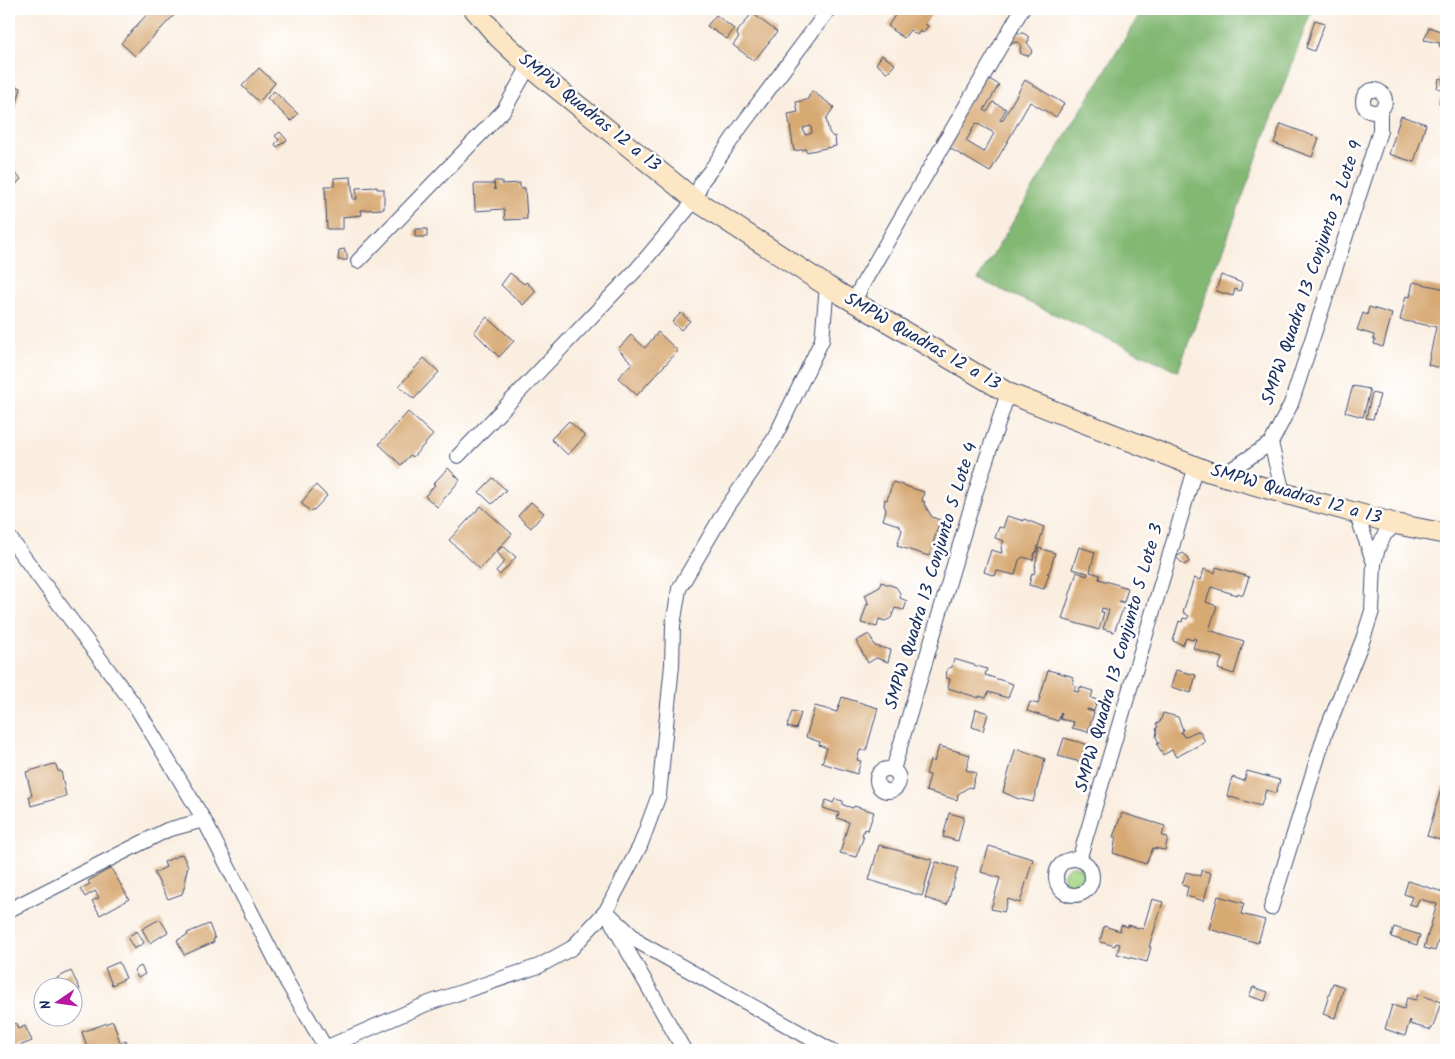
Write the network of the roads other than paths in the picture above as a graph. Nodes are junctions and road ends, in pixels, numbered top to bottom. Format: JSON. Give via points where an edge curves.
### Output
{"nodes":[{"id":1,"x":474,"y":9,"type":"edge"},
{"id":2,"x":829,"y":9,"type":"edge"},
{"id":3,"x":1022,"y":9,"type":"edge"},
{"id":4,"x":528,"y":66,"type":"junction"},
{"id":5,"x":1380,"y":112,"type":"dead end"},
{"id":6,"x":695,"y":200,"type":"junction"},
{"id":7,"x":358,"y":261,"type":"dead end"},
{"id":8,"x":827,"y":286,"type":"junction"},
{"id":9,"x":854,"y":302,"type":"junction"},
{"id":10,"x":1008,"y":393,"type":"junction"},
{"id":11,"x":1271,"y":443,"type":"junction"},
{"id":12,"x":458,"y":456,"type":"dead end"},
{"id":13,"x":1196,"y":466,"type":"junction"},
{"id":14,"x":1223,"y":475,"type":"junction"},
{"id":15,"x":1282,"y":493,"type":"junction"},
{"id":16,"x":1356,"y":513,"type":"junction"},
{"id":17,"x":1396,"y":524,"type":"junction"},
{"id":18,"x":1446,"y":534,"type":"edge"},
{"id":19,"x":9,"y":537,"type":"edge"},
{"id":20,"x":1374,"y":564,"type":"junction"},
{"id":21,"x":893,"y":770,"type":"dead end"},
{"id":22,"x":204,"y":820,"type":"junction"},
{"id":23,"x":1079,"y":860,"type":"dead end"},
{"id":24,"x":1270,"y":908,"type":"dead end"},
{"id":25,"x":9,"y":910,"type":"edge"},
{"id":26,"x":606,"y":911,"type":"junction"},
{"id":27,"x":326,"y":1049,"type":"edge"},
{"id":28,"x":684,"y":1050,"type":"edge"},
{"id":29,"x":831,"y":1050,"type":"edge"}],
"edges":[{"from":1,"to":4,"type":"street","name":"SMPW Quadras 12 a 13"},
{"from":2,"to":6,"type":"street","via":[[702,181]]},
{"from":3,"to":9,"type":"street"},
{"from":4,"to":6,"type":"street","name":"SMPW Quadras 12 a 13"},
{"from":4,"to":7,"type":"street","via":[[504,110]]},
{"from":5,"to":11,"type":"street","name":"SMPW Quadra 13 Conjunto 3 Lote 9","via":[[1380,131],[1291,404]]},
{"from":6,"to":8,"type":"street","name":"SMPW Quadras 12 a 13"},
{"from":6,"to":12,"type":"street","via":[[637,269]]},
{"from":8,"to":9,"type":"street","name":"SMPW Quadras 12 a 13"},
{"from":8,"to":26,"type":"street","via":[[822,340],[782,423],[724,512],[680,589],[673,625],[659,795],[640,846]]},
{"from":9,"to":10,"type":"street","name":"SMPW Quadras 12 a 13"},
{"from":10,"to":13,"type":"street","name":"SMPW Quadras 12 a 13"},
{"from":10,"to":21,"type":"street","name":"SMPW Quadra 13 Conjunto 5 Lote 4"},
{"from":11,"to":14,"type":"street","name":"SMPW Quadra 13 Conjunto 3 Lote 9"},
{"from":11,"to":15,"type":"street"},
{"from":13,"to":14,"type":"street","name":"SMPW Quadras 12 a 13"},
{"from":13,"to":23,"type":"street","name":"SMPW Quadra 13 Conjunto 5 Lote 3"},
{"from":14,"to":15,"type":"street","name":"SMPW Quadras 12 a 13"},
{"from":15,"to":16,"type":"street","name":"SMPW Quadras 12 a 13"},
{"from":16,"to":17,"type":"street","name":"SMPW Quadras 12 a 13"},
{"from":16,"to":20,"type":"street"},
{"from":17,"to":18,"type":"street","name":"SMPW Quadras 12 a 13"},
{"from":17,"to":20,"type":"street","via":[[1385,534]]},
{"from":19,"to":22,"type":"street","via":[[136,708]]},
{"from":20,"to":24,"type":"street","via":[[1372,611],[1325,734]]},
{"from":22,"to":25,"type":"street","via":[[166,830]]},
{"from":22,"to":27,"type":"street","via":[[287,982]]},
{"from":26,"to":27,"type":"street","via":[[572,948],[538,966],[429,1003]]},
{"from":26,"to":28,"type":"street"},
{"from":26,"to":29,"type":"street","via":[[640,943]]}]}
